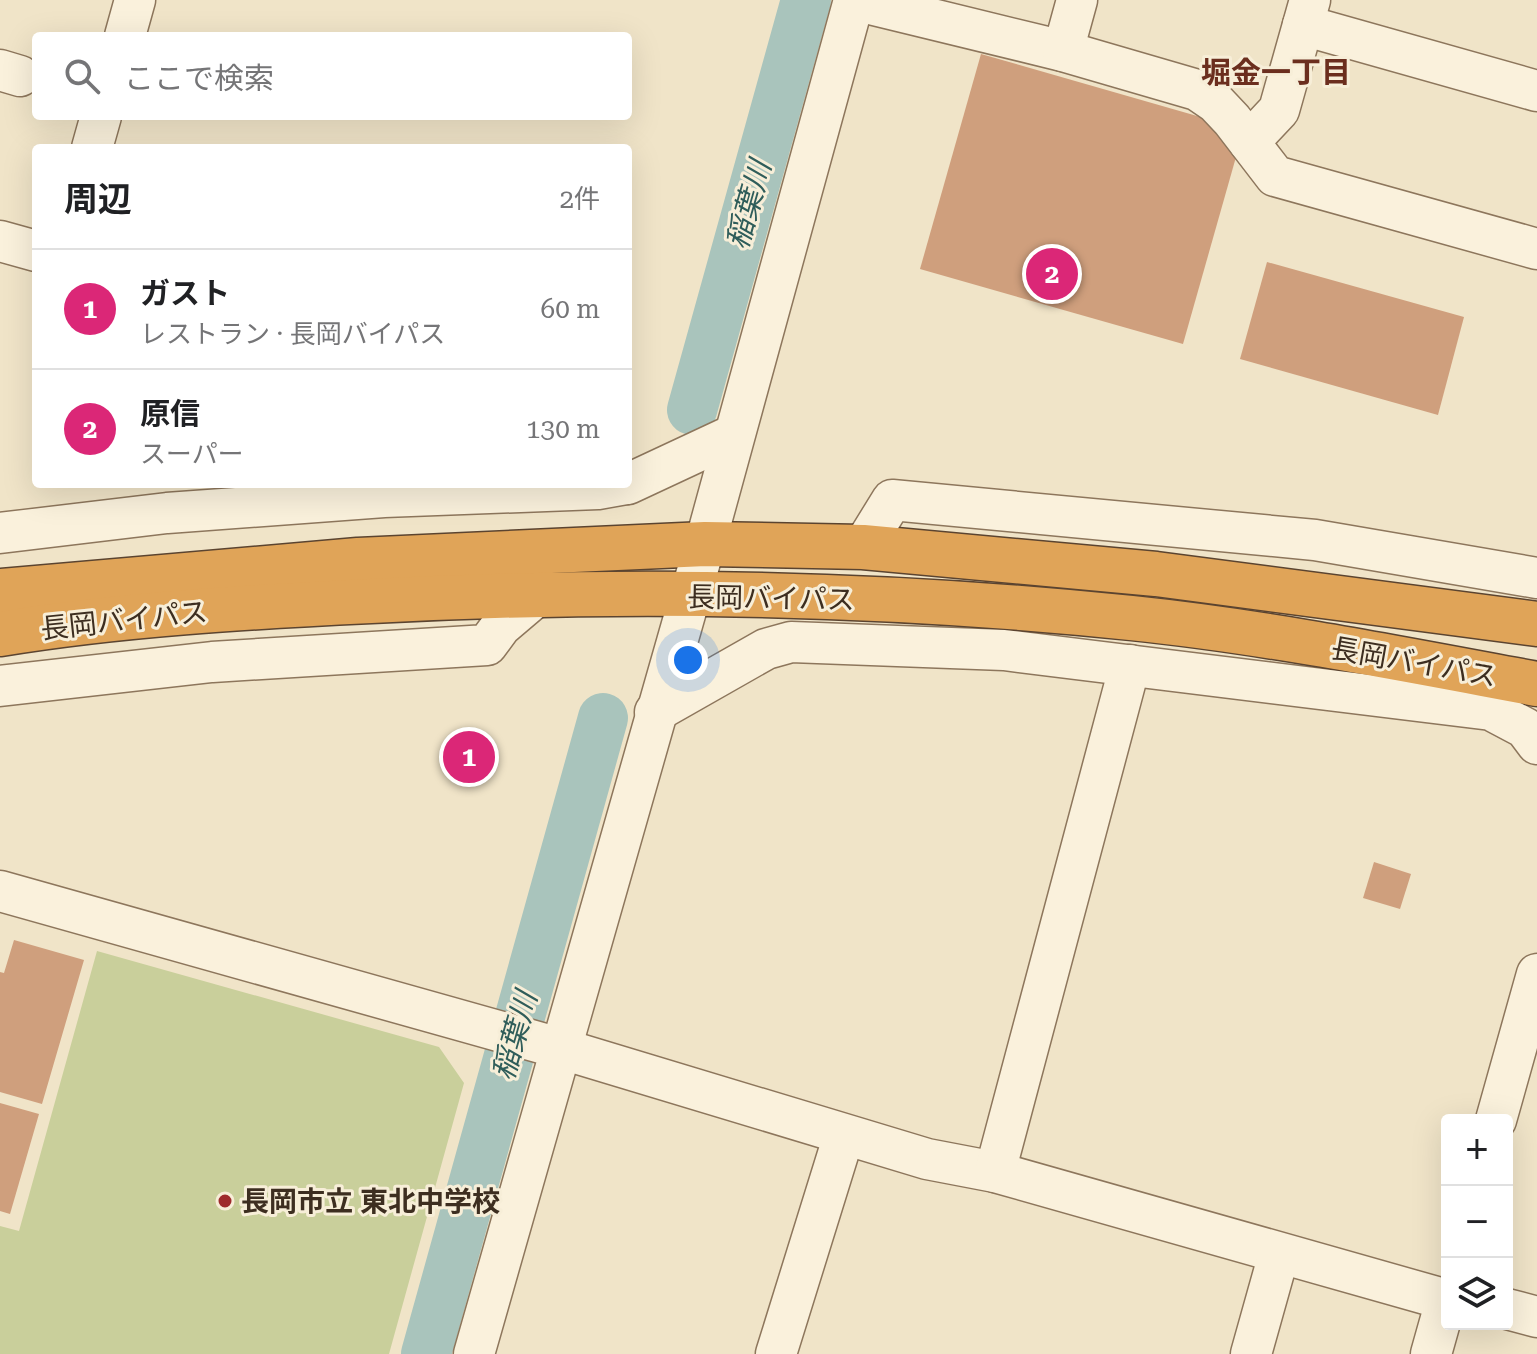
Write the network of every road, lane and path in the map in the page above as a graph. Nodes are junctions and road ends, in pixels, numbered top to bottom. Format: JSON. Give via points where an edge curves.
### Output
{"nodes":[{"id":1,"x":135,"y":0,"type":"edge"},
{"id":2,"x":854,"y":0,"type":"edge"},
{"id":3,"x":1077,"y":0,"type":"edge"},
{"id":4,"x":1307,"y":13,"type":"edge"},
{"id":5,"x":126,"y":32,"type":"edge"},
{"id":6,"x":1063,"y":51,"type":"junction"},
{"id":7,"x":1537,"y":91,"type":"edge"},
{"id":8,"x":100,"y":120,"type":"edge"},
{"id":9,"x":1249,"y":142,"type":"junction"},
{"id":10,"x":93,"y":144,"type":"edge"},
{"id":11,"x":0,"y":241,"type":"edge"},
{"id":12,"x":1537,"y":249,"type":"edge"},
{"id":13,"x":32,"y":250,"type":"edge"},
{"id":14,"x":733,"y":435,"type":"junction"},
{"id":15,"x":632,"y":482,"type":"edge"},
{"id":16,"x":604,"y":488,"type":"edge"},
{"id":17,"x":0,"y":533,"type":"edge"},
{"id":18,"x":705,"y":544,"type":"junction"},
{"id":19,"x":863,"y":547,"type":"junction"},
{"id":20,"x":1537,"y":578,"type":"edge"},
{"id":21,"x":0,"y":591,"type":"edge"},
{"id":22,"x":541,"y":592,"type":"junction"},
{"id":23,"x":688,"y":596,"type":"junction"},
{"id":24,"x":1537,"y":624,"type":"edge"},
{"id":25,"x":21,"y":631,"type":"edge"},
{"id":26,"x":1130,"y":665,"type":"junction"},
{"id":27,"x":117,"y":671,"type":"junction"},
{"id":28,"x":1537,"y":684,"type":"edge"},
{"id":29,"x":0,"y":686,"type":"edge"},
{"id":30,"x":655,"y":712,"type":"junction"},
{"id":31,"x":1537,"y":744,"type":"edge"},
{"id":32,"x":0,"y":891,"type":"edge"},
{"id":33,"x":1537,"y":974,"type":"edge"},
{"id":34,"x":559,"y":1048,"type":"junction"},
{"id":35,"x":1498,"y":1114,"type":"edge"},
{"id":36,"x":844,"y":1135,"type":"junction"},
{"id":37,"x":995,"y":1172,"type":"junction"},
{"id":38,"x":1279,"y":1254,"type":"junction"},
{"id":39,"x":1441,"y":1297,"type":"edge"},
{"id":40,"x":1513,"y":1311,"type":"edge"},
{"id":41,"x":1537,"y":1317,"type":"edge"},
{"id":42,"x":1441,"y":1320,"type":"edge"},
{"id":43,"x":474,"y":1354,"type":"edge"},
{"id":44,"x":776,"y":1354,"type":"edge"},
{"id":45,"x":1251,"y":1354,"type":"edge"},
{"id":46,"x":1431,"y":1354,"type":"edge"}],
"edges":[{"from":1,"to":5,"type":"street"},
{"from":2,"to":6,"type":"street"},
{"from":2,"to":14,"type":"street"},
{"from":3,"to":6,"type":"street"},
{"from":4,"to":7,"type":"street"},
{"from":4,"to":9,"type":"street","via":[[1279,110]]},
{"from":6,"to":9,"type":"street","via":[[1197,90],[1216,103]]},
{"from":8,"to":10,"type":"street"},
{"from":9,"to":12,"type":"street","via":[[1275,176]]},
{"from":11,"to":13,"type":"street"},
{"from":14,"to":15,"type":"street"},
{"from":14,"to":18,"type":"street"},
{"from":16,"to":17,"type":"street","via":[[167,513]]},
{"from":18,"to":19,"type":"highway","name":"長岡バイパス"},
{"from":18,"to":21,"type":"highway","name":"長岡バイパス","via":[[342,561]]},
{"from":18,"to":23,"type":"street"},
{"from":19,"to":20,"type":"street","via":[[892,500],[1315,540]]},
{"from":19,"to":24,"type":"highway","name":"長岡バイパス","via":[[1156,574]]},
{"from":22,"to":23,"type":"highway","name":"長岡バイパス"},
{"from":22,"to":25,"type":"highway","name":"長岡バイパス","via":[[155,615]]},
{"from":22,"to":27,"type":"street","via":[[487,645]]},
{"from":23,"to":28,"type":"highway","name":"長岡バイパス","via":[[908,601],[1131,618]]},
{"from":23,"to":30,"type":"street"},
{"from":25,"to":27,"type":"street"},
{"from":26,"to":30,"type":"street","via":[[1004,650],[791,642],[766,649]]},
{"from":26,"to":31,"type":"street","via":[[1491,710],[1525,728]]},
{"from":26,"to":37,"type":"street"},
{"from":27,"to":29,"type":"street"},
{"from":30,"to":34,"type":"street"},
{"from":32,"to":34,"type":"street"},
{"from":33,"to":35,"type":"street"},
{"from":34,"to":36,"type":"street"},
{"from":34,"to":43,"type":"street"},
{"from":36,"to":37,"type":"street"},
{"from":36,"to":44,"type":"street"},
{"from":37,"to":38,"type":"street"},
{"from":38,"to":39,"type":"street"},
{"from":38,"to":45,"type":"street"},
{"from":40,"to":41,"type":"street"},
{"from":42,"to":46,"type":"street"}]}
